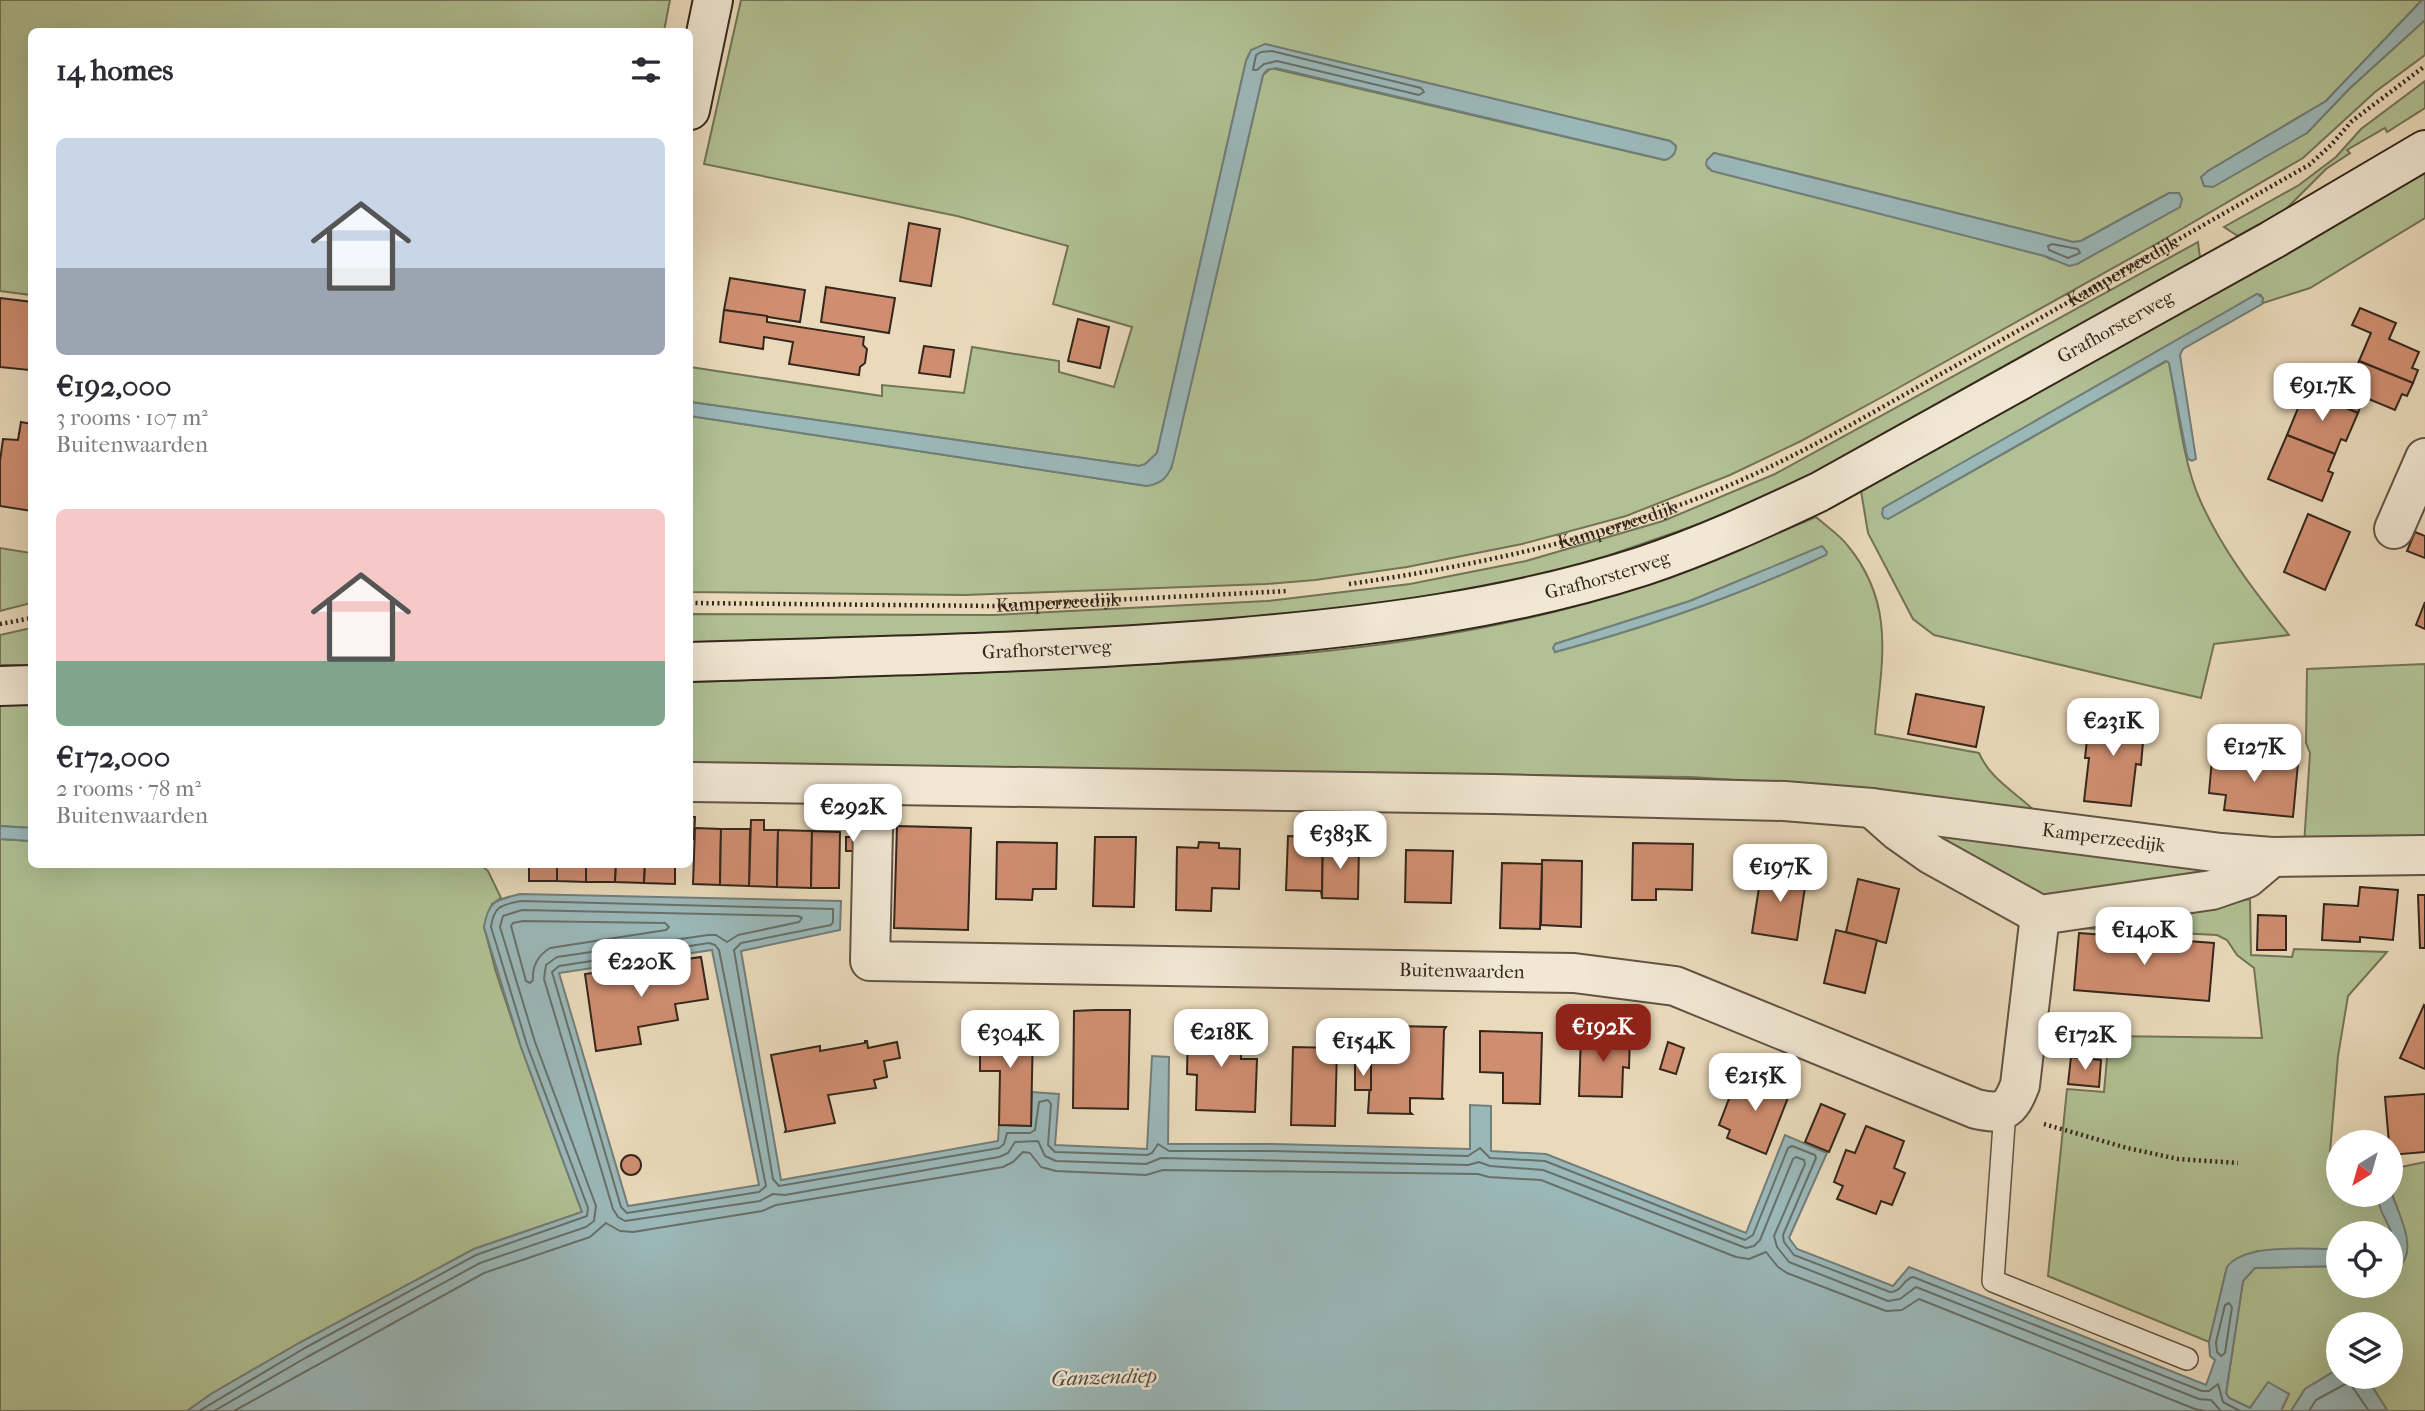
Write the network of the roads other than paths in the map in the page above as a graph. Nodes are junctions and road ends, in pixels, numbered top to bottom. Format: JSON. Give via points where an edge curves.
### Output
{"nodes":[{"id":1,"x":713,"y":0,"type":"edge"},
{"id":2,"x":693,"y":96,"type":"edge"},
{"id":3,"x":2425,"y":150,"type":"edge"},
{"id":4,"x":2425,"y":458,"type":"edge"},
{"id":5,"x":2394,"y":529,"type":"dead end"},
{"id":6,"x":693,"y":662,"type":"edge"},
{"id":7,"x":28,"y":685,"type":"edge"},
{"id":8,"x":0,"y":686,"type":"edge"},
{"id":9,"x":693,"y":782,"type":"edge"},
{"id":10,"x":874,"y":785,"type":"junction"},
{"id":11,"x":1872,"y":808,"type":"junction"},
{"id":12,"x":2425,"y":855,"type":"edge"},
{"id":13,"x":2272,"y":857,"type":"junction"},
{"id":14,"x":2040,"y":915,"type":"junction"},
{"id":15,"x":2005,"y":1110,"type":"junction"},
{"id":16,"x":2187,"y":1359,"type":"dead end"}],
"edges":[{"from":1,"to":2,"type":"street"},
{"from":3,"to":6,"type":"street","name":"Grafhorsterweg","via":[[1849,476],[1766,517],[1643,566],[1475,608],[1328,630],[1049,650]]},
{"from":4,"to":5,"type":"street"},
{"from":7,"to":8,"type":"street"},
{"from":9,"to":10,"type":"street","name":"Kamperzeedijk"},
{"from":10,"to":11,"type":"street","name":"Kamperzeedijk","via":[[1673,797]]},
{"from":10,"to":15,"type":"street","name":"Buitenwaarden","via":[[870,961],[1599,976],[1675,986],[1976,1109]]},
{"from":11,"to":13,"type":"street","name":"Kamperzeedijk"},
{"from":11,"to":14,"type":"street","via":[[1932,855]]},
{"from":12,"to":13,"type":"street","name":"Kamperzeedijk"},
{"from":13,"to":14,"type":"street","via":[[2247,878],[2212,890]]},
{"from":14,"to":15,"type":"street","via":[[2020,1086]]},
{"from":15,"to":16,"type":"lane","via":[[1993,1281]]}]}
